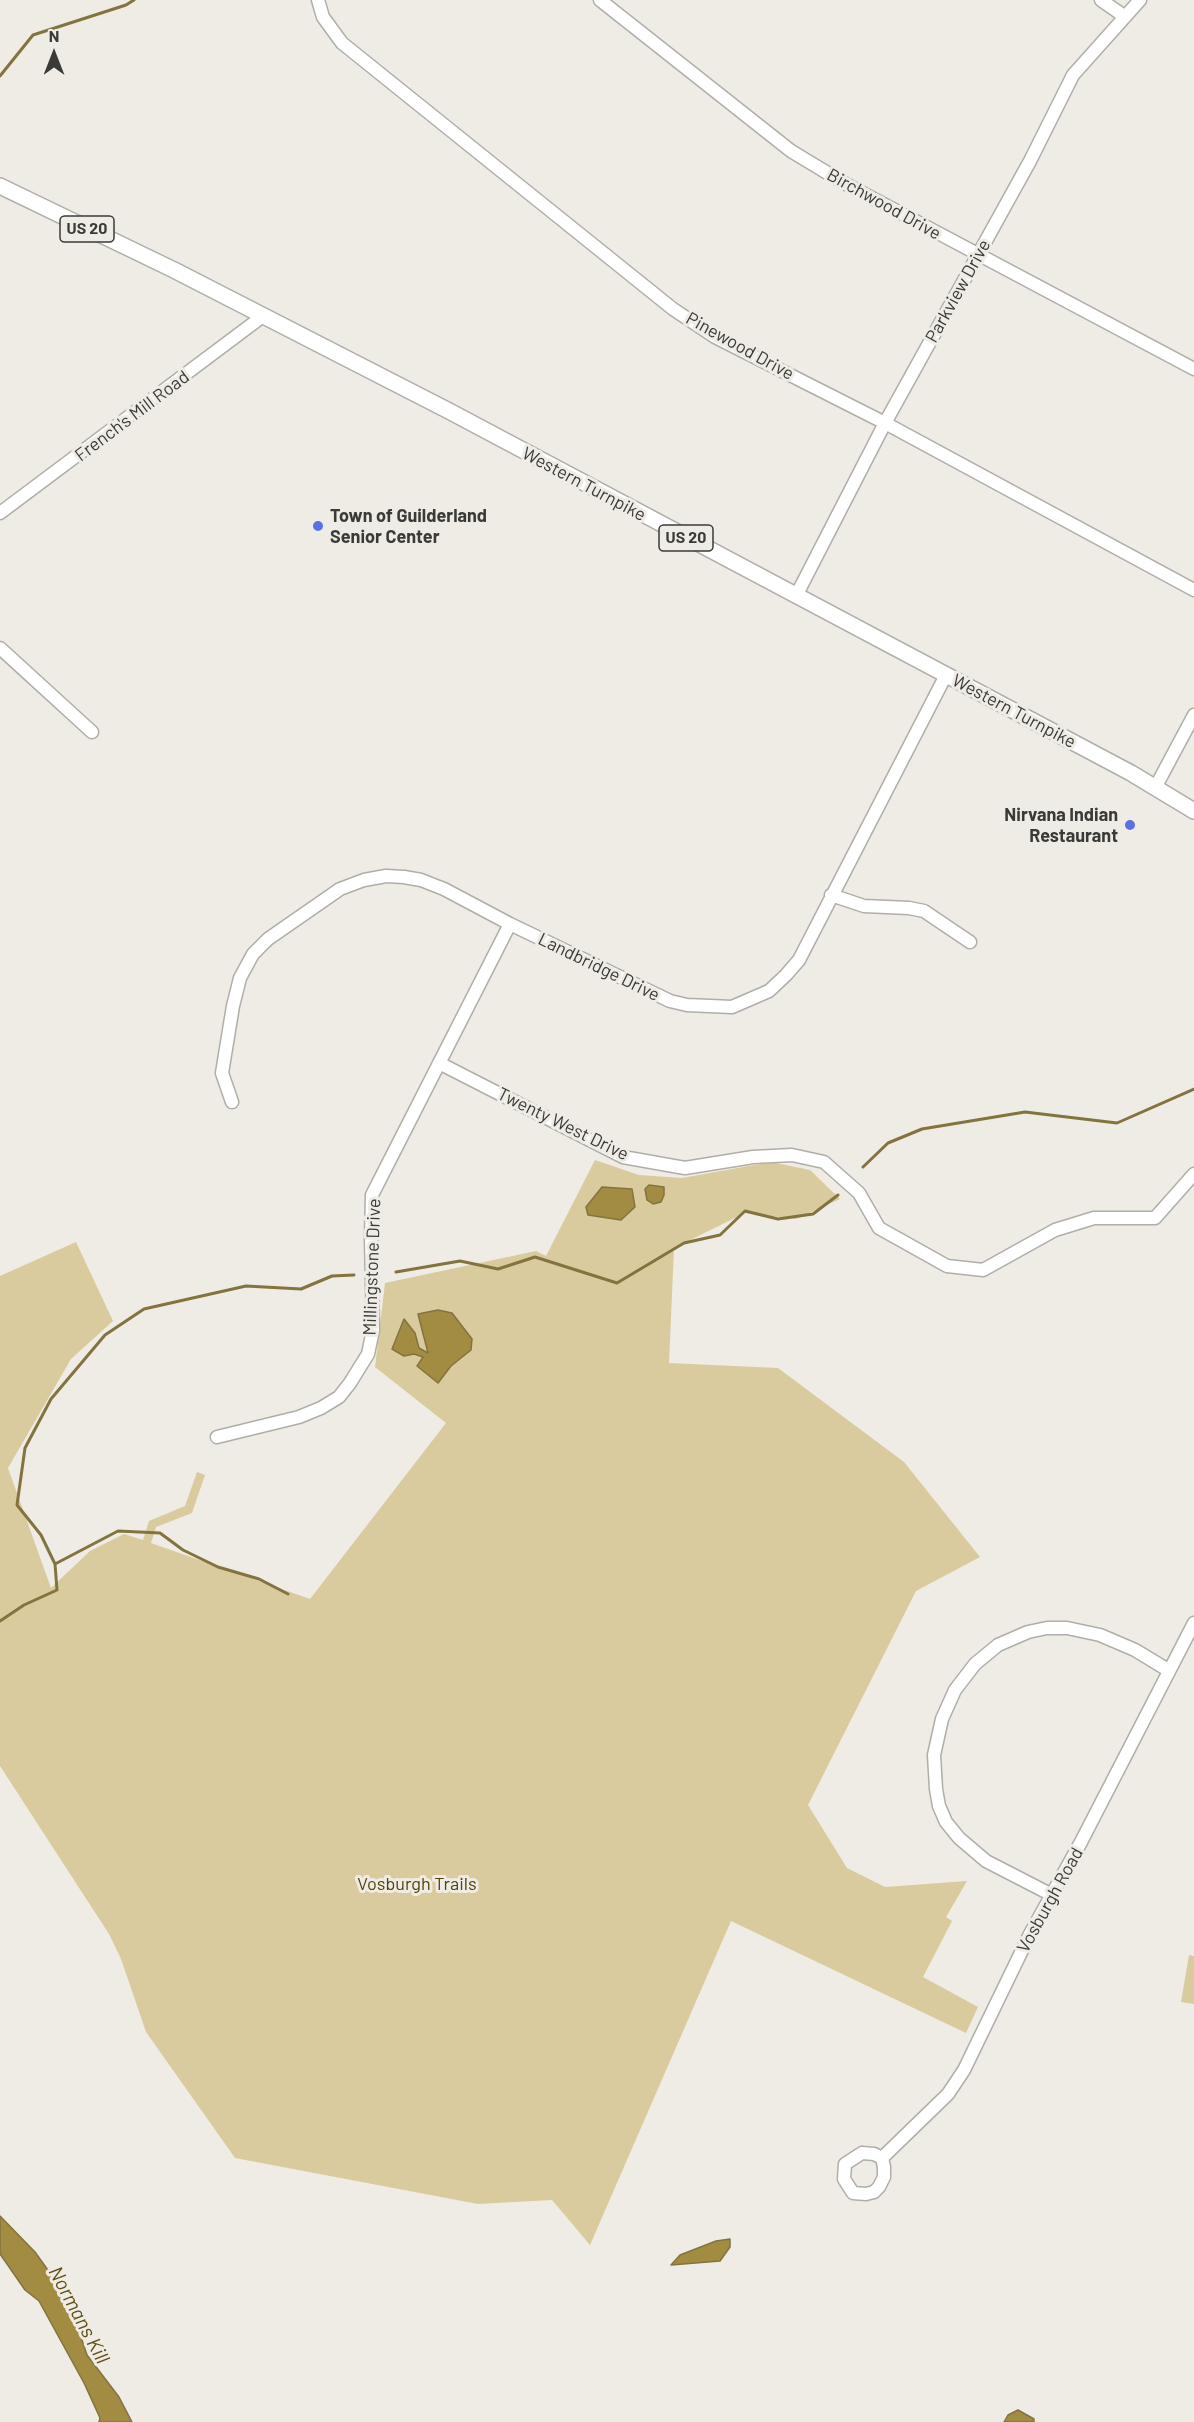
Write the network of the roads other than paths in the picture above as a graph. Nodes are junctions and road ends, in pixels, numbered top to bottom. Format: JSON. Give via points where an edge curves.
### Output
{"nodes":[{"id":1,"x":318,"y":0,"type":"edge"},
{"id":2,"x":600,"y":0,"type":"edge"},
{"id":3,"x":1101,"y":0,"type":"edge"},
{"id":4,"x":1140,"y":0,"type":"edge"},
{"id":5,"x":1124,"y":16,"type":"junction"},
{"id":6,"x":0,"y":186,"type":"edge"},
{"id":7,"x":978,"y":255,"type":"junction"},
{"id":8,"x":263,"y":316,"type":"junction"},
{"id":9,"x":1194,"y":369,"type":"edge"},
{"id":10,"x":885,"y":423,"type":"junction"},
{"id":11,"x":0,"y":513,"type":"edge"},
{"id":12,"x":1194,"y":590,"type":"edge"},
{"id":13,"x":796,"y":596,"type":"junction"},
{"id":14,"x":0,"y":648,"type":"edge"},
{"id":15,"x":946,"y":675,"type":"junction"},
{"id":16,"x":1194,"y":715,"type":"edge"},
{"id":17,"x":92,"y":732,"type":"dead end"},
{"id":18,"x":1155,"y":788,"type":"junction"},
{"id":19,"x":1194,"y":811,"type":"edge"},
{"id":20,"x":831,"y":895,"type":"junction"},
{"id":21,"x":510,"y":924,"type":"junction"},
{"id":22,"x":970,"y":942,"type":"dead end"},
{"id":23,"x":439,"y":1063,"type":"junction"},
{"id":24,"x":232,"y":1102,"type":"dead end"},
{"id":25,"x":1194,"y":1174,"type":"edge"},
{"id":26,"x":217,"y":1437,"type":"dead end"},
{"id":27,"x":1194,"y":1623,"type":"edge"},
{"id":28,"x":1168,"y":1670,"type":"junction"},
{"id":29,"x":1052,"y":1895,"type":"junction"},
{"id":30,"x":882,"y":2158,"type":"dead end"}],
"edges":[{"from":1,"to":10,"type":"street","name":"Pinewood Drive","via":[[323,17],[342,43],[673,309],[715,337]]},
{"from":2,"to":7,"type":"street","name":"Birchwood Drive","via":[[791,151]]},
{"from":3,"to":5,"type":"street"},
{"from":4,"to":5,"type":"street","name":"Parkview Drive"},
{"from":5,"to":7,"type":"street","name":"Parkview Drive","via":[[1073,75]]},
{"from":6,"to":8,"type":"main road","name":"Western Turnpike","number":"US 20"},
{"from":7,"to":9,"type":"street","name":"Birchwood Drive"},
{"from":7,"to":10,"type":"street","name":"Parkview Drive"},
{"from":8,"to":11,"type":"street","name":"French's Mill Road"},
{"from":8,"to":13,"type":"main road","name":"Western Turnpike","number":"US 20"},
{"from":10,"to":12,"type":"street","name":"Pinewood Drive"},
{"from":10,"to":13,"type":"street","name":"Parkview Drive"},
{"from":13,"to":15,"type":"main road","name":"Western Turnpike","number":"US 20"},
{"from":14,"to":17,"type":"street"},
{"from":15,"to":18,"type":"main road","name":"Western Turnpike","number":"US 20"},
{"from":15,"to":20,"type":"street","name":"Landbridge Drive"},
{"from":16,"to":18,"type":"street"},
{"from":18,"to":19,"type":"main road","name":"Western Turnpike","number":"US 20"},
{"from":20,"to":21,"type":"street","name":"Landbridge Drive","via":[[799,960],[786,975],[769,991],[732,1007],[670,1001]]},
{"from":20,"to":22,"type":"street","via":[[864,906],[924,911]]},
{"from":21,"to":23,"type":"street","name":"Millingstone Drive"},
{"from":21,"to":24,"type":"street","name":"Landbridge Drive","via":[[421,880],[386,876],[340,889],[268,939],[253,954],[240,978],[222,1073]]},
{"from":23,"to":25,"type":"street","name":"Twenty West Drive","via":[[623,1157],[685,1168],[792,1155],[824,1162],[859,1193],[879,1228],[947,1266],[983,1270],[1055,1230],[1094,1218],[1155,1218]]},
{"from":23,"to":26,"type":"street","name":"Millingstone Drive","via":[[372,1195],[373,1330],[368,1354],[339,1397],[321,1408]]},
{"from":27,"to":28,"type":"street","name":"Vosburgh Road"},
{"from":28,"to":29,"type":"street","name":"Vosburgh Road"},
{"from":28,"to":29,"type":"street","via":[[1100,1635],[1047,1628],[998,1645],[975,1664],[955,1690],[942,1719],[934,1755],[936,1789],[946,1822],[986,1860]]},
{"from":29,"to":30,"type":"street","name":"Vosburgh Road","via":[[964,2070],[948,2094]]}]}
